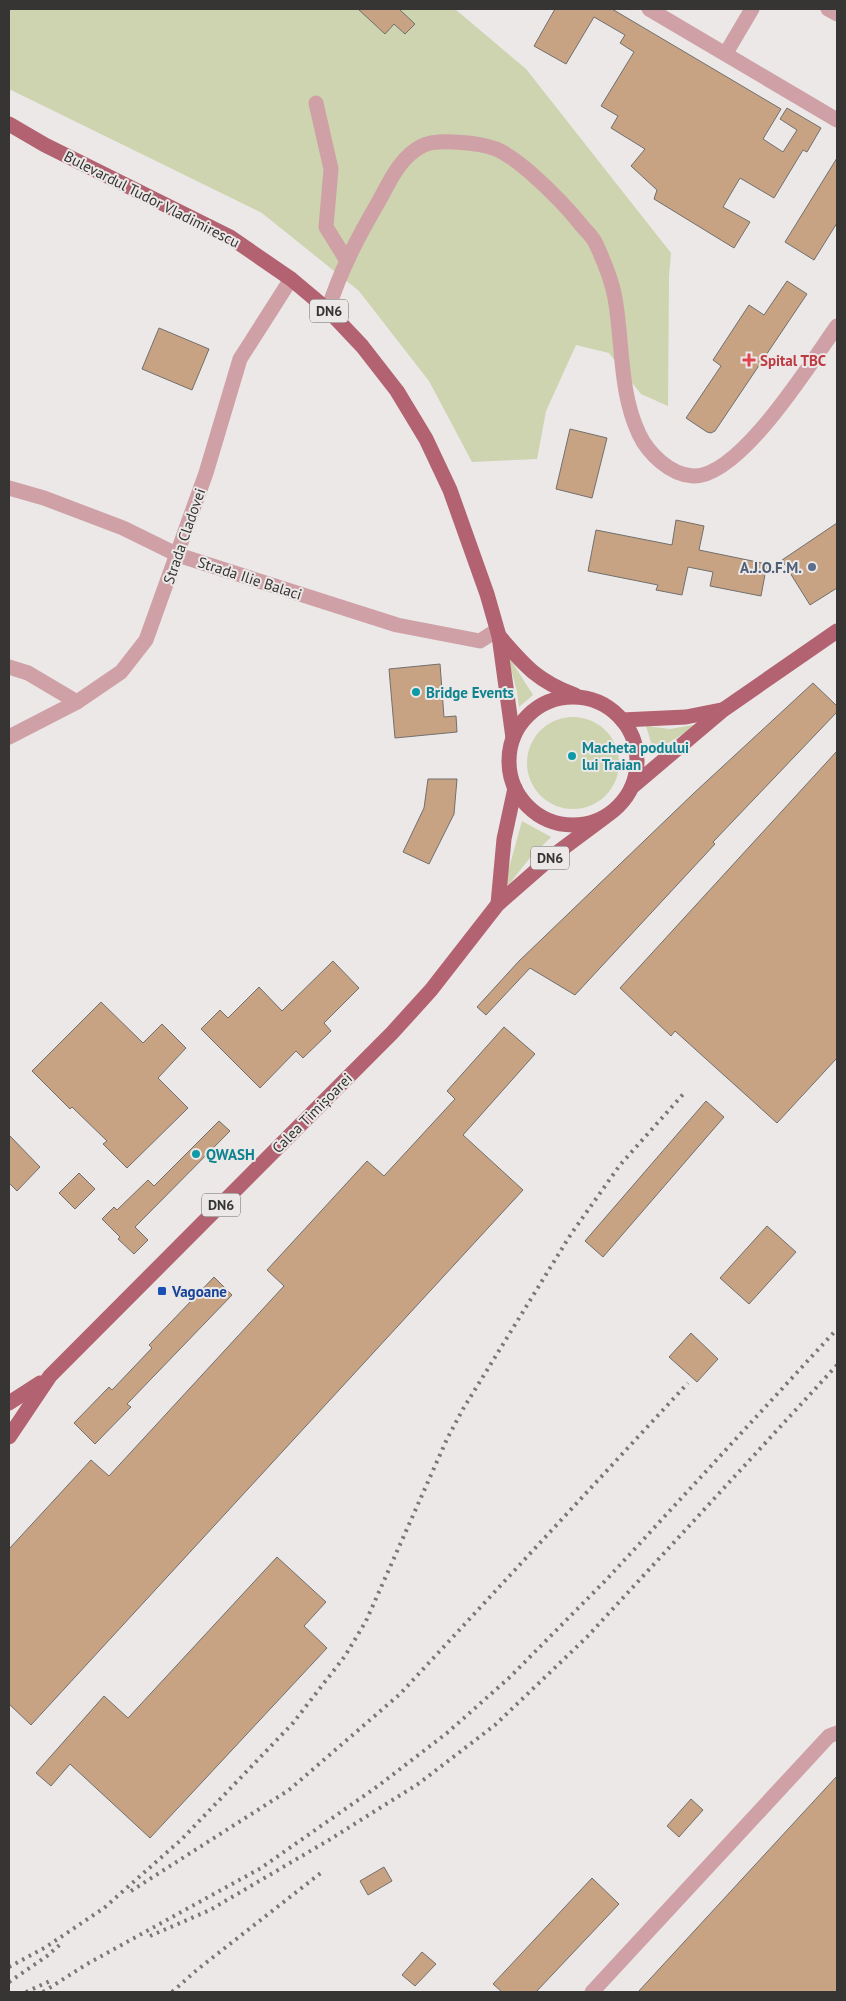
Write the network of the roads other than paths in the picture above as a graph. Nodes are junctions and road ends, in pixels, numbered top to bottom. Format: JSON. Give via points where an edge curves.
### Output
{"nodes":[{"id":1,"x":649,"y":9,"type":"edge"},
{"id":2,"x":752,"y":9,"type":"edge"},
{"id":3,"x":828,"y":9,"type":"edge"},
{"id":4,"x":837,"y":14,"type":"edge"},
{"id":5,"x":726,"y":53,"type":"junction"},
{"id":6,"x":316,"y":103,"type":"dead end"},
{"id":7,"x":837,"y":120,"type":"edge"},
{"id":8,"x":9,"y":124,"type":"edge"},
{"id":9,"x":347,"y":261,"type":"junction"},
{"id":10,"x":291,"y":279,"type":"junction"},
{"id":11,"x":328,"y":310,"type":"junction"},
{"id":12,"x":837,"y":326,"type":"edge"},
{"id":13,"x":9,"y":488,"type":"edge"},
{"id":14,"x":178,"y":555,"type":"junction"},
{"id":15,"x":837,"y":631,"type":"edge"},
{"id":16,"x":498,"y":633,"type":"junction"},
{"id":17,"x":9,"y":667,"type":"edge"},
{"id":18,"x":581,"y":697,"type":"junction"},
{"id":19,"x":77,"y":702,"type":"junction"},
{"id":20,"x":723,"y":710,"type":"junction"},
{"id":21,"x":622,"y":720,"type":"junction"},
{"id":22,"x":9,"y":737,"type":"edge"},
{"id":23,"x":513,"y":738,"type":"junction"},
{"id":24,"x":632,"y":787,"type":"junction"},
{"id":25,"x":515,"y":788,"type":"junction"},
{"id":26,"x":605,"y":816,"type":"junction"},
{"id":27,"x":498,"y":904,"type":"junction"},
{"id":28,"x":50,"y":1376,"type":"junction"},
{"id":29,"x":9,"y":1403,"type":"edge"},
{"id":30,"x":9,"y":1437,"type":"edge"},
{"id":31,"x":837,"y":1733,"type":"edge"},
{"id":32,"x":592,"y":1992,"type":"edge"}],
"edges":[{"from":1,"to":5,"type":"street"},
{"from":2,"to":5,"type":"street"},
{"from":3,"to":4,"type":"street"},
{"from":5,"to":7,"type":"street"},
{"from":6,"to":9,"type":"street","via":[[331,169],[326,227]]},
{"from":8,"to":10,"type":"main road","name":"Bulevardul Tudor Vladimirescu","number":"DN6","via":[[230,237]]},
{"from":9,"to":11,"type":"street"},
{"from":9,"to":12,"type":"street","via":[[393,174],[423,145],[450,141],[496,149],[522,165],[558,197],[595,241],[615,296],[623,376],[638,433],[648,452],[670,469],[692,476],[715,471],[748,446]]},
{"from":10,"to":11,"type":"main road","name":"Bulevardul Tudor Vladimirescu","number":"DN6"},
{"from":10,"to":14,"type":"street","name":"Strada Cladovei","via":[[240,359]]},
{"from":11,"to":16,"type":"main road","name":"Bulevardul Tudor Vladimirescu","number":"DN6","via":[[362,346],[397,391],[426,439],[450,490]]},
{"from":13,"to":14,"type":"street","name":"Strada Ilie Balaci","via":[[123,528]]},
{"from":14,"to":16,"type":"street","name":"Strada Ilie Balaci","via":[[396,625],[480,641]]},
{"from":14,"to":19,"type":"street","name":"Strada Cladovei","via":[[146,640],[121,672]]},
{"from":15,"to":20,"type":"main road"},
{"from":16,"to":18,"type":"main road","name":"Bulevardul Tudor Vladimirescu","number":"DN6","via":[[540,679],[554,688]]},
{"from":16,"to":23,"type":"main road","name":"Bulevardul Tudor Vladimirescu","number":"DN6"},
{"from":17,"to":19,"type":"street","via":[[28,673]]},
{"from":18,"to":21,"type":"main road","number":"DN6","via":[[596,701]]},
{"from":18,"to":23,"type":"main road","number":"DN6","via":[[548,702],[533,711]]},
{"from":19,"to":22,"type":"street","name":"Strada Cladovei"},
{"from":20,"to":21,"type":"main road","via":[[686,717]]},
{"from":20,"to":24,"type":"main road"},
{"from":21,"to":24,"type":"main road","number":"DN6","via":[[632,735],[636,752]]},
{"from":23,"to":25,"type":"main road","number":"DN6","via":[[509,754]]},
{"from":24,"to":26,"type":"main road","number":"DN6","via":[[620,804]]},
{"from":25,"to":26,"type":"main road","number":"DN6","via":[[526,805],[543,818],[564,825],[585,824]]},
{"from":25,"to":27,"type":"main road","number":"DN6","via":[[504,839]]},
{"from":26,"to":27,"type":"main road","name":"Calea Timișoarei","number":"DN6"},
{"from":27,"to":28,"type":"main road","name":"Calea Timișoarei","number":"DN6","via":[[431,990],[392,1033]]},
{"from":28,"to":29,"type":"main road","name":"Calea Timișoarei","number":"DN6"},
{"from":28,"to":30,"type":"main road","name":"Calea Timișoarei","number":"DN6"},
{"from":31,"to":32,"type":"street","via":[[829,1736]]}]}
